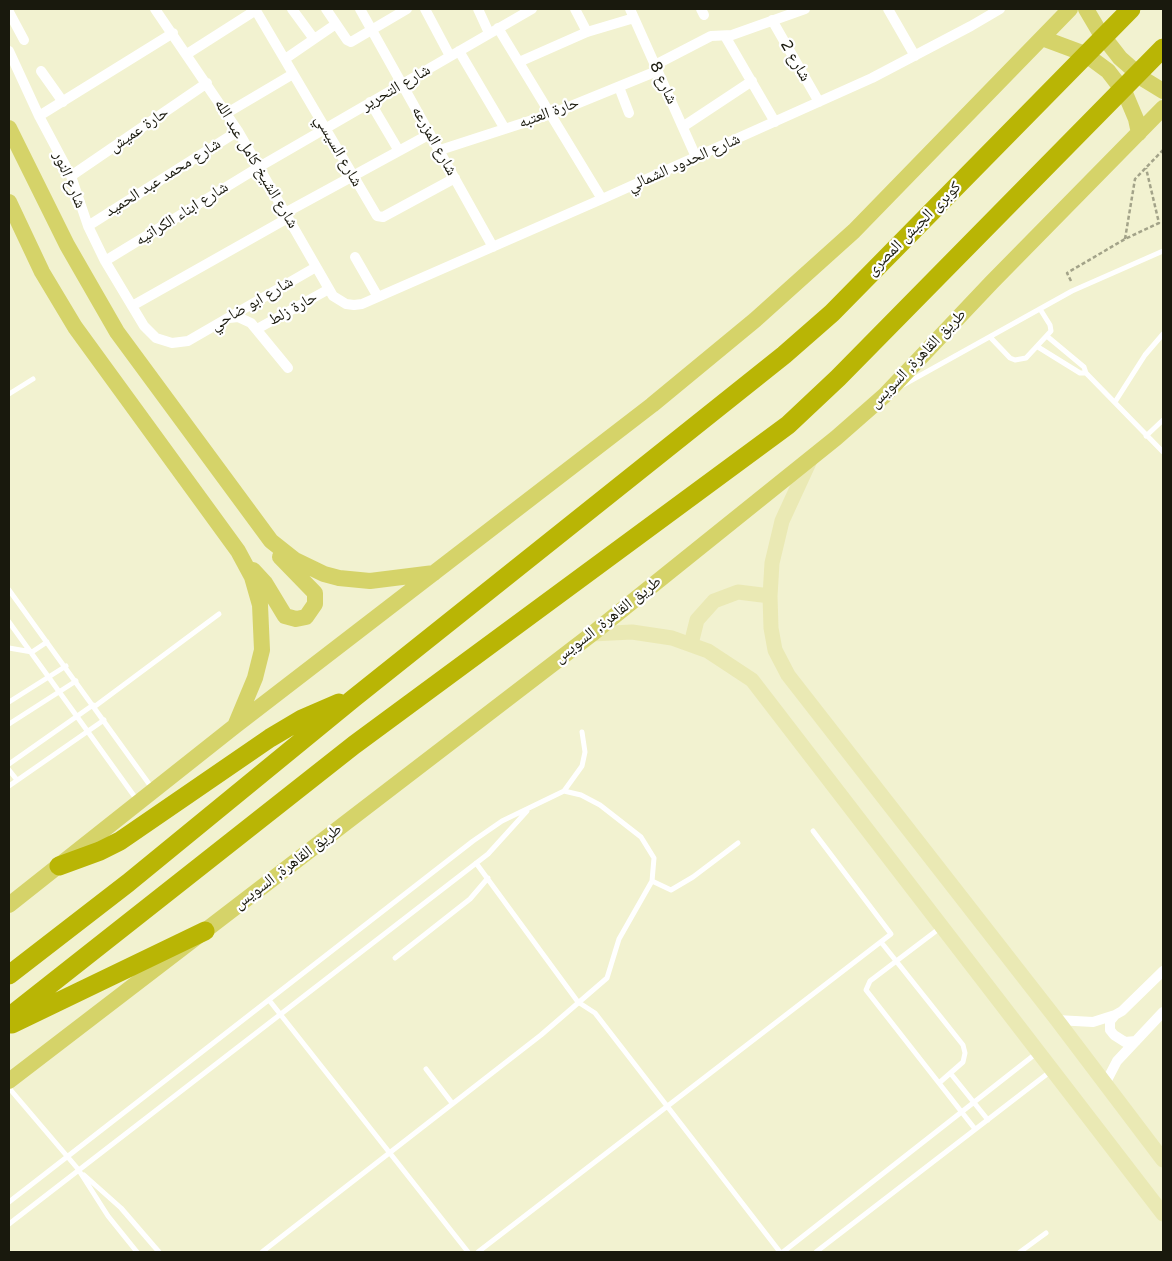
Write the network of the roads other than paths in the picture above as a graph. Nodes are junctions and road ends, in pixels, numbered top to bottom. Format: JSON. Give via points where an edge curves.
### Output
{"nodes":[{"id":1,"x":155,"y":9,"type":"edge"},
{"id":2,"x":256,"y":9,"type":"edge"},
{"id":3,"x":292,"y":9,"type":"edge"},
{"id":4,"x":326,"y":9,"type":"edge"},
{"id":5,"x":360,"y":9,"type":"edge"},
{"id":6,"x":407,"y":9,"type":"edge"},
{"id":7,"x":425,"y":9,"type":"edge"},
{"id":8,"x":478,"y":9,"type":"edge"},
{"id":9,"x":510,"y":9,"type":"edge"},
{"id":10,"x":532,"y":9,"type":"edge"},
{"id":11,"x":575,"y":9,"type":"edge"},
{"id":12,"x":805,"y":9,"type":"edge"},
{"id":13,"x":888,"y":9,"type":"edge"},
{"id":14,"x":1000,"y":9,"type":"edge"},
{"id":15,"x":1070,"y":9,"type":"edge"},
{"id":16,"x":1086,"y":9,"type":"edge"},
{"id":17,"x":1130,"y":9,"type":"edge"},
{"id":18,"x":9,"y":12,"type":"edge"},
{"id":19,"x":787,"y":12,"type":"edge"},
{"id":20,"x":632,"y":13,"type":"edge"},
{"id":21,"x":514,"y":19,"type":"junction"},
{"id":22,"x":772,"y":20,"type":"junction"},
{"id":23,"x":336,"y":24,"type":"junction"},
{"id":24,"x":372,"y":29,"type":"junction"},
{"id":25,"x":493,"y":31,"type":"junction"},
{"id":26,"x":587,"y":32,"type":"junction"},
{"id":27,"x":173,"y":34,"type":"junction"},
{"id":28,"x":725,"y":36,"type":"junction"},
{"id":29,"x":1042,"y":38,"type":"junction"},
{"id":30,"x":314,"y":39,"type":"junction"},
{"id":31,"x":24,"y":40,"type":"dead end"},
{"id":32,"x":1163,"y":48,"type":"edge"},
{"id":33,"x":9,"y":51,"type":"edge"},
{"id":34,"x":187,"y":54,"type":"junction"},
{"id":35,"x":454,"y":54,"type":"junction"},
{"id":36,"x":914,"y":56,"type":"junction"},
{"id":37,"x":285,"y":59,"type":"junction"},
{"id":38,"x":518,"y":62,"type":"junction"},
{"id":39,"x":656,"y":68,"type":"junction"},
{"id":40,"x":41,"y":71,"type":"dead end"},
{"id":41,"x":293,"y":74,"type":"junction"},
{"id":42,"x":752,"y":82,"type":"junction"},
{"id":43,"x":207,"y":83,"type":"junction"},
{"id":44,"x":402,"y":84,"type":"junction"},
{"id":45,"x":619,"y":87,"type":"junction"},
{"id":46,"x":1163,"y":91,"type":"edge"},
{"id":47,"x":63,"y":102,"type":"junction"},
{"id":48,"x":370,"y":102,"type":"junction"},
{"id":49,"x":819,"y":102,"type":"junction"},
{"id":50,"x":1163,"y":108,"type":"edge"},
{"id":51,"x":629,"y":113,"type":"dead end"},
{"id":52,"x":227,"y":114,"type":"junction"},
{"id":53,"x":550,"y":114,"type":"junction"},
{"id":54,"x":39,"y":116,"type":"junction"},
{"id":55,"x":775,"y":122,"type":"junction"},
{"id":56,"x":684,"y":126,"type":"junction"},
{"id":57,"x":9,"y":128,"type":"edge"},
{"id":58,"x":325,"y":128,"type":"junction"},
{"id":59,"x":505,"y":129,"type":"junction"},
{"id":60,"x":238,"y":131,"type":"junction"},
{"id":61,"x":1139,"y":133,"type":"junction"},
{"id":62,"x":430,"y":134,"type":"junction"},
{"id":63,"x":440,"y":150,"type":"junction"},
{"id":64,"x":399,"y":151,"type":"junction"},
{"id":65,"x":696,"y":157,"type":"junction"},
{"id":66,"x":259,"y":167,"type":"junction"},
{"id":67,"x":71,"y":176,"type":"junction"},
{"id":68,"x":353,"y":176,"type":"junction"},
{"id":69,"x":455,"y":178,"type":"junction"},
{"id":70,"x":602,"y":200,"type":"junction"},
{"id":71,"x":9,"y":202,"type":"edge"},
{"id":72,"x":287,"y":216,"type":"junction"},
{"id":73,"x":88,"y":226,"type":"junction"},
{"id":74,"x":493,"y":247,"type":"junction"},
{"id":75,"x":1163,"y":251,"type":"edge"},
{"id":76,"x":355,"y":257,"type":"dead end"},
{"id":77,"x":105,"y":261,"type":"junction"},
{"id":78,"x":316,"y":267,"type":"junction"},
{"id":79,"x":329,"y":289,"type":"junction"},
{"id":80,"x":378,"y":297,"type":"junction"},
{"id":81,"x":362,"y":304,"type":"joint"},
{"id":82,"x":132,"y":306,"type":"junction"},
{"id":83,"x":1040,"y":309,"type":"junction"},
{"id":84,"x":228,"y":318,"type":"junction"},
{"id":85,"x":257,"y":329,"type":"junction"},
{"id":86,"x":1163,"y":334,"type":"edge"},
{"id":87,"x":1048,"y":336,"type":"junction"},
{"id":88,"x":990,"y":337,"type":"junction"},
{"id":89,"x":188,"y":341,"type":"joint"},
{"id":90,"x":1038,"y":347,"type":"junction"},
{"id":91,"x":288,"y":368,"type":"dead end"},
{"id":92,"x":1086,"y":373,"type":"junction"},
{"id":93,"x":33,"y":380,"type":"dead end"},
{"id":94,"x":9,"y":394,"type":"edge"},
{"id":95,"x":885,"y":395,"type":"junction"},
{"id":96,"x":1115,"y":402,"type":"junction"},
{"id":97,"x":1163,"y":420,"type":"edge"},
{"id":98,"x":1146,"y":436,"type":"junction"},
{"id":99,"x":1163,"y":452,"type":"edge"},
{"id":100,"x":811,"y":458,"type":"junction"},
{"id":101,"x":270,"y":541,"type":"junction"},
{"id":102,"x":246,"y":564,"type":"junction"},
{"id":103,"x":437,"y":573,"type":"junction"},
{"id":104,"x":9,"y":590,"type":"edge"},
{"id":105,"x":770,"y":596,"type":"junction"},
{"id":106,"x":219,"y":614,"type":"dead end"},
{"id":107,"x":9,"y":622,"type":"edge"},
{"id":108,"x":592,"y":634,"type":"junction"},
{"id":109,"x":47,"y":642,"type":"junction"},
{"id":110,"x":691,"y":644,"type":"junction"},
{"id":111,"x":9,"y":648,"type":"edge"},
{"id":112,"x":32,"y":652,"type":"junction"},
{"id":113,"x":66,"y":666,"type":"junction"},
{"id":114,"x":48,"y":677,"type":"junction"},
{"id":115,"x":76,"y":681,"type":"junction"},
{"id":116,"x":58,"y":692,"type":"junction"},
{"id":117,"x":354,"y":698,"type":"junction"},
{"id":118,"x":9,"y":702,"type":"edge"},
{"id":119,"x":94,"y":706,"type":"junction"},
{"id":120,"x":75,"y":716,"type":"junction"},
{"id":121,"x":104,"y":720,"type":"junction"},
{"id":122,"x":9,"y":724,"type":"edge"},
{"id":123,"x":235,"y":726,"type":"junction"},
{"id":124,"x":86,"y":732,"type":"junction"},
{"id":125,"x":582,"y":732,"type":"dead end"},
{"id":126,"x":9,"y":764,"type":"edge"},
{"id":127,"x":9,"y":770,"type":"edge"},
{"id":128,"x":17,"y":780,"type":"junction"},
{"id":129,"x":9,"y":786,"type":"edge"},
{"id":130,"x":154,"y":790,"type":"junction"},
{"id":131,"x":564,"y":791,"type":"junction"},
{"id":132,"x":138,"y":803,"type":"junction"},
{"id":133,"x":529,"y":809,"type":"junction"},
{"id":134,"x":813,"y":830,"type":"dead end"},
{"id":135,"x":738,"y":843,"type":"dead end"},
{"id":136,"x":476,"y":863,"type":"junction"},
{"id":137,"x":59,"y":866,"type":"junction"},
{"id":138,"x":488,"y":878,"type":"junction"},
{"id":139,"x":652,"y":881,"type":"junction"},
{"id":140,"x":9,"y":905,"type":"edge"},
{"id":141,"x":942,"y":926,"type":"junction"},
{"id":142,"x":204,"y":931,"type":"junction"},
{"id":143,"x":882,"y":942,"type":"junction"},
{"id":144,"x":395,"y":958,"type":"dead end"},
{"id":145,"x":896,"y":960,"type":"junction"},
{"id":146,"x":1163,"y":972,"type":"edge"},
{"id":147,"x":9,"y":975,"type":"edge"},
{"id":148,"x":269,"y":1000,"type":"junction"},
{"id":149,"x":578,"y":1002,"type":"junction"},
{"id":150,"x":1163,"y":1012,"type":"edge"},
{"id":151,"x":281,"y":1014,"type":"junction"},
{"id":152,"x":1115,"y":1015,"type":"junction"},
{"id":153,"x":9,"y":1017,"type":"edge"},
{"id":154,"x":1057,"y":1020,"type":"junction"},
{"id":155,"x":9,"y":1026,"type":"edge"},
{"id":156,"x":1136,"y":1040,"type":"junction"},
{"id":157,"x":1038,"y":1052,"type":"junction"},
{"id":158,"x":426,"y":1069,"type":"dead end"},
{"id":159,"x":1052,"y":1070,"type":"junction"},
{"id":160,"x":951,"y":1074,"type":"junction"},
{"id":161,"x":9,"y":1081,"type":"edge"},
{"id":162,"x":939,"y":1083,"type":"junction"},
{"id":163,"x":1105,"y":1084,"type":"junction"},
{"id":164,"x":9,"y":1088,"type":"edge"},
{"id":165,"x":452,"y":1103,"type":"junction"},
{"id":166,"x":974,"y":1103,"type":"junction"},
{"id":167,"x":668,"y":1106,"type":"junction"},
{"id":168,"x":962,"y":1112,"type":"junction"},
{"id":169,"x":988,"y":1120,"type":"junction"},
{"id":170,"x":975,"y":1129,"type":"junction"},
{"id":171,"x":389,"y":1152,"type":"junction"},
{"id":172,"x":66,"y":1156,"type":"junction"},
{"id":173,"x":1163,"y":1160,"type":"edge"},
{"id":174,"x":78,"y":1169,"type":"junction"},
{"id":175,"x":9,"y":1202,"type":"edge"},
{"id":176,"x":1163,"y":1214,"type":"edge"},
{"id":177,"x":9,"y":1224,"type":"edge"},
{"id":178,"x":1046,"y":1233,"type":"dead end"},
{"id":179,"x":137,"y":1252,"type":"edge"},
{"id":180,"x":159,"y":1252,"type":"edge"},
{"id":181,"x":262,"y":1252,"type":"edge"},
{"id":182,"x":468,"y":1252,"type":"edge"},
{"id":183,"x":478,"y":1252,"type":"edge"},
{"id":184,"x":782,"y":1252,"type":"edge"},
{"id":185,"x":816,"y":1252,"type":"edge"},
{"id":186,"x":1020,"y":1252,"type":"edge"}],
"edges":[{"from":1,"to":27,"type":"street","name":"شارع الشيخ كامل عبد الله"},
{"from":2,"to":34,"type":"street"},
{"from":2,"to":37,"type":"street","name":"شارع السيسي"},
{"from":3,"to":30,"type":"street"},
{"from":4,"to":23,"type":"street"},
{"from":5,"to":24,"type":"street","name":"شارع المزرعه"},
{"from":6,"to":24,"type":"street"},
{"from":7,"to":35,"type":"street"},
{"from":8,"to":25,"type":"street"},
{"from":9,"to":21,"type":"street"},
{"from":10,"to":21,"type":"street","name":"شارع التحرير"},
{"from":11,"to":26,"type":"street"},
{"from":12,"to":19,"type":"street","name":"حارة العتبه"},
{"from":13,"to":36,"type":"street"},
{"from":14,"to":36,"type":"street","name":"شارع الحدود الشمالي"},
{"from":15,"to":29,"type":"main road"},
{"from":16,"to":46,"type":"main road","via":[[1120,58]]},
{"from":17,"to":117,"type":"highway","name":"كوبرى الجيش المصرى","via":[[832,313],[763,373]]},
{"from":18,"to":31,"type":"street"},
{"from":19,"to":22,"type":"street","name":"حارة العتبه"},
{"from":20,"to":26,"type":"street"},
{"from":20,"to":39,"type":"street","name":"شارع 8"},
{"from":21,"to":25,"type":"street","name":"شارع التحرير"},
{"from":22,"to":28,"type":"street","name":"حارة العتبه"},
{"from":22,"to":49,"type":"street","name":"شارع 2"},
{"from":23,"to":24,"type":"street","via":[[350,42]]},
{"from":23,"to":30,"type":"street"},
{"from":24,"to":44,"type":"street","name":"شارع المزرعه"},
{"from":25,"to":35,"type":"street","name":"شارع التحرير"},
{"from":25,"to":38,"type":"street"},
{"from":26,"to":38,"type":"street"},
{"from":27,"to":34,"type":"street","name":"شارع الشيخ كامل عبد الله"},
{"from":27,"to":47,"type":"street"},
{"from":28,"to":39,"type":"street","name":"حارة العتبه","via":[[711,36]]},
{"from":28,"to":42,"type":"street"},
{"from":29,"to":61,"type":"main road","via":[[1085,54],[1108,71],[1125,93]]},
{"from":29,"to":103,"type":"main road","via":[[854,231],[755,320],[660,399]]},
{"from":30,"to":37,"type":"street"},
{"from":32,"to":153,"type":"highway","via":[[788,425],[354,746]]},
{"from":33,"to":54,"type":"street","name":"شارع النور"},
{"from":34,"to":43,"type":"street","name":"شارع الشيخ كامل عبد الله"},
{"from":35,"to":44,"type":"street","name":"شارع التحرير"},
{"from":35,"to":59,"type":"street"},
{"from":36,"to":49,"type":"street","name":"شارع الحدود الشمالي"},
{"from":37,"to":41,"type":"street","name":"شارع السيسي"},
{"from":38,"to":53,"type":"street"},
{"from":39,"to":45,"type":"street","name":"حارة العتبه"},
{"from":39,"to":56,"type":"street","name":"شارع 8"},
{"from":40,"to":47,"type":"street"},
{"from":41,"to":52,"type":"street"},
{"from":41,"to":58,"type":"street","name":"شارع السيسي"},
{"from":42,"to":55,"type":"street"},
{"from":42,"to":56,"type":"street"},
{"from":43,"to":52,"type":"street","name":"شارع الشيخ كامل عبد الله"},
{"from":43,"to":67,"type":"street","name":"حارة عميش"},
{"from":44,"to":48,"type":"street","name":"شارع التحرير"},
{"from":44,"to":62,"type":"street","name":"شارع المزرعه"},
{"from":45,"to":51,"type":"street"},
{"from":45,"to":53,"type":"street","name":"حارة العتبه"},
{"from":47,"to":54,"type":"street"},
{"from":48,"to":58,"type":"street","name":"شارع التحرير"},
{"from":48,"to":64,"type":"street"},
{"from":49,"to":55,"type":"street","name":"شارع الحدود الشمالي"},
{"from":50,"to":61,"type":"main road","name":"طريق القاهرة, السويس"},
{"from":52,"to":60,"type":"street","name":"شارع الشيخ كامل عبد الله"},
{"from":53,"to":59,"type":"street","name":"حارة العتبه"},
{"from":53,"to":70,"type":"street"},
{"from":54,"to":67,"type":"street","name":"شارع النور"},
{"from":55,"to":65,"type":"street","name":"شارع الحدود الشمالي"},
{"from":56,"to":65,"type":"street","name":"شارع 8"},
{"from":57,"to":101,"type":"main road","via":[[67,245],[118,332]]},
{"from":58,"to":66,"type":"street","name":"شارع التحرير"},
{"from":58,"to":68,"type":"street","name":"شارع السيسي"},
{"from":59,"to":63,"type":"street","name":"حارة العتبه"},
{"from":60,"to":66,"type":"street","name":"شارع الشيخ كامل عبد الله"},
{"from":60,"to":73,"type":"street","name":"شارع محمد عبد الحميد"},
{"from":61,"to":95,"type":"main road","name":"طريق القاهرة, السويس"},
{"from":62,"to":63,"type":"street","name":"شارع المزرعه"},
{"from":62,"to":64,"type":"street"},
{"from":63,"to":69,"type":"street","name":"شارع المزرعه"},
{"from":64,"to":68,"type":"street"},
{"from":65,"to":70,"type":"street","name":"شارع الحدود الشمالي"},
{"from":66,"to":72,"type":"street","name":"شارع الشيخ كامل عبد الله"},
{"from":66,"to":77,"type":"street","name":"شارع ابناء الكراتيه"},
{"from":67,"to":73,"type":"street","name":"شارع النور"},
{"from":68,"to":69,"type":"street","name":"شارع السيسي","via":[[373,211],[380,217]]},
{"from":68,"to":72,"type":"street"},
{"from":69,"to":74,"type":"street","name":"شارع المزرعه"},
{"from":70,"to":74,"type":"street","name":"شارع الحدود الشمالي"},
{"from":71,"to":102,"type":"main road","via":[[42,272],[75,327]]},
{"from":72,"to":78,"type":"street","name":"شارع الشيخ كامل عبد الله"},
{"from":72,"to":82,"type":"street"},
{"from":73,"to":77,"type":"street","name":"شارع النور"},
{"from":74,"to":80,"type":"street","name":"شارع الحدود الشمالي"},
{"from":75,"to":83,"type":"lane","via":[[1075,289]]},
{"from":76,"to":80,"type":"street"},
{"from":77,"to":82,"type":"street","name":"شارع النور"},
{"from":78,"to":79,"type":"street","name":"شارع الشيخ كامل عبد الله"},
{"from":78,"to":84,"type":"street","name":"شارع ابو ضاحي"},
{"from":79,"to":81,"type":"street","name":"شارع الشيخ كامل عبد الله","via":[[333,296],[346,304]]},
{"from":79,"to":85,"type":"street","name":"حارة زلط"},
{"from":80,"to":81,"type":"street","name":"شارع الحدود الشمالي"},
{"from":82,"to":89,"type":"street","name":"شارع النور","via":[[156,338],[172,343]]},
{"from":83,"to":87,"type":"lane","via":[[1050,325]]},
{"from":83,"to":88,"type":"lane"},
{"from":84,"to":85,"type":"street","via":[[244,319]]},
{"from":84,"to":89,"type":"street","name":"شارع ابو ضاحي"},
{"from":85,"to":91,"type":"street"},
{"from":86,"to":96,"type":"lane"},
{"from":87,"to":90,"type":"lane"},
{"from":87,"to":92,"type":"lane","via":[[1084,367]]},
{"from":88,"to":90,"type":"lane","via":[[1015,360],[1026,358]]},
{"from":88,"to":95,"type":"lane"},
{"from":90,"to":92,"type":"lane"},
{"from":92,"to":96,"type":"lane"},
{"from":93,"to":94,"type":"lane"},
{"from":95,"to":100,"type":"main road","name":"طريق القاهرة, السويس"},
{"from":96,"to":98,"type":"lane"},
{"from":97,"to":98,"type":"lane"},
{"from":98,"to":99,"type":"lane"},
{"from":100,"to":105,"type":"street","via":[[782,521],[772,563]]},
{"from":100,"to":108,"type":"main road","name":"طريق القاهرة, السويس"},
{"from":101,"to":102,"type":"main road","via":[[288,566],[312,589],[316,598],[310,613],[296,619],[285,616],[265,583]]},
{"from":101,"to":103,"type":"main road","via":[[295,560],[339,578],[370,581]]},
{"from":102,"to":123,"type":"main road","via":[[260,605],[263,635],[255,678]]},
{"from":103,"to":123,"type":"main road"},
{"from":104,"to":109,"type":"lane"},
{"from":105,"to":110,"type":"street","via":[[738,592],[714,600],[697,620]]},
{"from":105,"to":154,"type":"street","via":[[775,650],[788,675]]},
{"from":106,"to":119,"type":"lane"},
{"from":107,"to":112,"type":"lane"},
{"from":108,"to":110,"type":"street","via":[[639,633]]},
{"from":108,"to":142,"type":"main road","name":"طريق القاهرة, السويس"},
{"from":109,"to":112,"type":"lane"},
{"from":109,"to":113,"type":"lane"},
{"from":110,"to":141,"type":"street","via":[[752,680]]},
{"from":111,"to":112,"type":"lane"},
{"from":112,"to":114,"type":"lane"},
{"from":113,"to":114,"type":"lane"},
{"from":113,"to":115,"type":"lane"},
{"from":114,"to":116,"type":"lane"},
{"from":114,"to":118,"type":"lane"},
{"from":115,"to":116,"type":"lane"},
{"from":115,"to":119,"type":"lane"},
{"from":116,"to":120,"type":"lane"},
{"from":116,"to":122,"type":"lane"},
{"from":117,"to":137,"type":"highway","via":[[319,711],[270,738],[120,841]]},
{"from":117,"to":147,"type":"highway","via":[[128,883]]},
{"from":119,"to":120,"type":"lane"},
{"from":119,"to":121,"type":"lane"},
{"from":120,"to":124,"type":"lane"},
{"from":120,"to":126,"type":"lane"},
{"from":121,"to":124,"type":"lane"},
{"from":121,"to":130,"type":"lane"},
{"from":123,"to":130,"type":"main road"},
{"from":124,"to":128,"type":"lane"},
{"from":124,"to":132,"type":"lane"},
{"from":125,"to":131,"type":"lane","via":[[585,752],[582,766]]},
{"from":127,"to":128,"type":"lane"},
{"from":128,"to":129,"type":"lane"},
{"from":130,"to":132,"type":"main road"},
{"from":131,"to":133,"type":"lane"},
{"from":131,"to":139,"type":"lane","via":[[600,805],[641,837],[654,858]]},
{"from":132,"to":137,"type":"main road"},
{"from":133,"to":136,"type":"lane"},
{"from":133,"to":148,"type":"lane","via":[[473,841]]},
{"from":134,"to":143,"type":"lane","via":[[891,934]]},
{"from":135,"to":139,"type":"lane","via":[[671,890]]},
{"from":136,"to":138,"type":"lane"},
{"from":136,"to":151,"type":"lane"},
{"from":137,"to":140,"type":"main road"},
{"from":138,"to":144,"type":"lane","via":[[470,899]]},
{"from":138,"to":149,"type":"lane"},
{"from":139,"to":149,"type":"lane","via":[[619,939],[607,978]]},
{"from":141,"to":145,"type":"lane"},
{"from":141,"to":157,"type":"street"},
{"from":142,"to":155,"type":"highway"},
{"from":142,"to":161,"type":"main road","name":"طريق القاهرة, السويس"},
{"from":143,"to":145,"type":"lane"},
{"from":143,"to":167,"type":"lane"},
{"from":145,"to":160,"type":"lane","via":[[963,1046],[963,1062]]},
{"from":145,"to":162,"type":"lane","via":[[870,981],[866,990]]},
{"from":146,"to":152,"type":"street"},
{"from":148,"to":151,"type":"lane"},
{"from":148,"to":172,"type":"lane"},
{"from":149,"to":165,"type":"lane","via":[[541,1035]]},
{"from":149,"to":167,"type":"lane","via":[[594,1013]]},
{"from":150,"to":156,"type":"street"},
{"from":151,"to":171,"type":"lane"},
{"from":151,"to":174,"type":"lane"},
{"from":152,"to":154,"type":"street","via":[[1093,1022]]},
{"from":152,"to":156,"type":"street","via":[[1110,1022],[1114,1035],[1125,1042]]},
{"from":154,"to":163,"type":"street"},
{"from":156,"to":163,"type":"street","via":[[1118,1061]]},
{"from":157,"to":159,"type":"street"},
{"from":157,"to":166,"type":"lane"},
{"from":158,"to":165,"type":"lane"},
{"from":159,"to":169,"type":"lane"},
{"from":159,"to":176,"type":"street"},
{"from":160,"to":162,"type":"lane"},
{"from":160,"to":166,"type":"lane"},
{"from":162,"to":168,"type":"lane"},
{"from":163,"to":173,"type":"street"},
{"from":164,"to":172,"type":"lane"},
{"from":165,"to":171,"type":"lane"},
{"from":166,"to":168,"type":"lane"},
{"from":166,"to":169,"type":"lane"},
{"from":167,"to":183,"type":"lane"},
{"from":167,"to":184,"type":"lane"},
{"from":168,"to":170,"type":"lane"},
{"from":168,"to":184,"type":"lane"},
{"from":169,"to":170,"type":"lane"},
{"from":170,"to":185,"type":"lane"},
{"from":171,"to":181,"type":"lane"},
{"from":171,"to":182,"type":"lane"},
{"from":172,"to":174,"type":"lane"},
{"from":172,"to":175,"type":"lane"},
{"from":174,"to":177,"type":"lane"},
{"from":174,"to":179,"type":"lane","via":[[108,1216]]},
{"from":174,"to":180,"type":"lane","via":[[122,1208]]},
{"from":178,"to":186,"type":"lane"}]}
